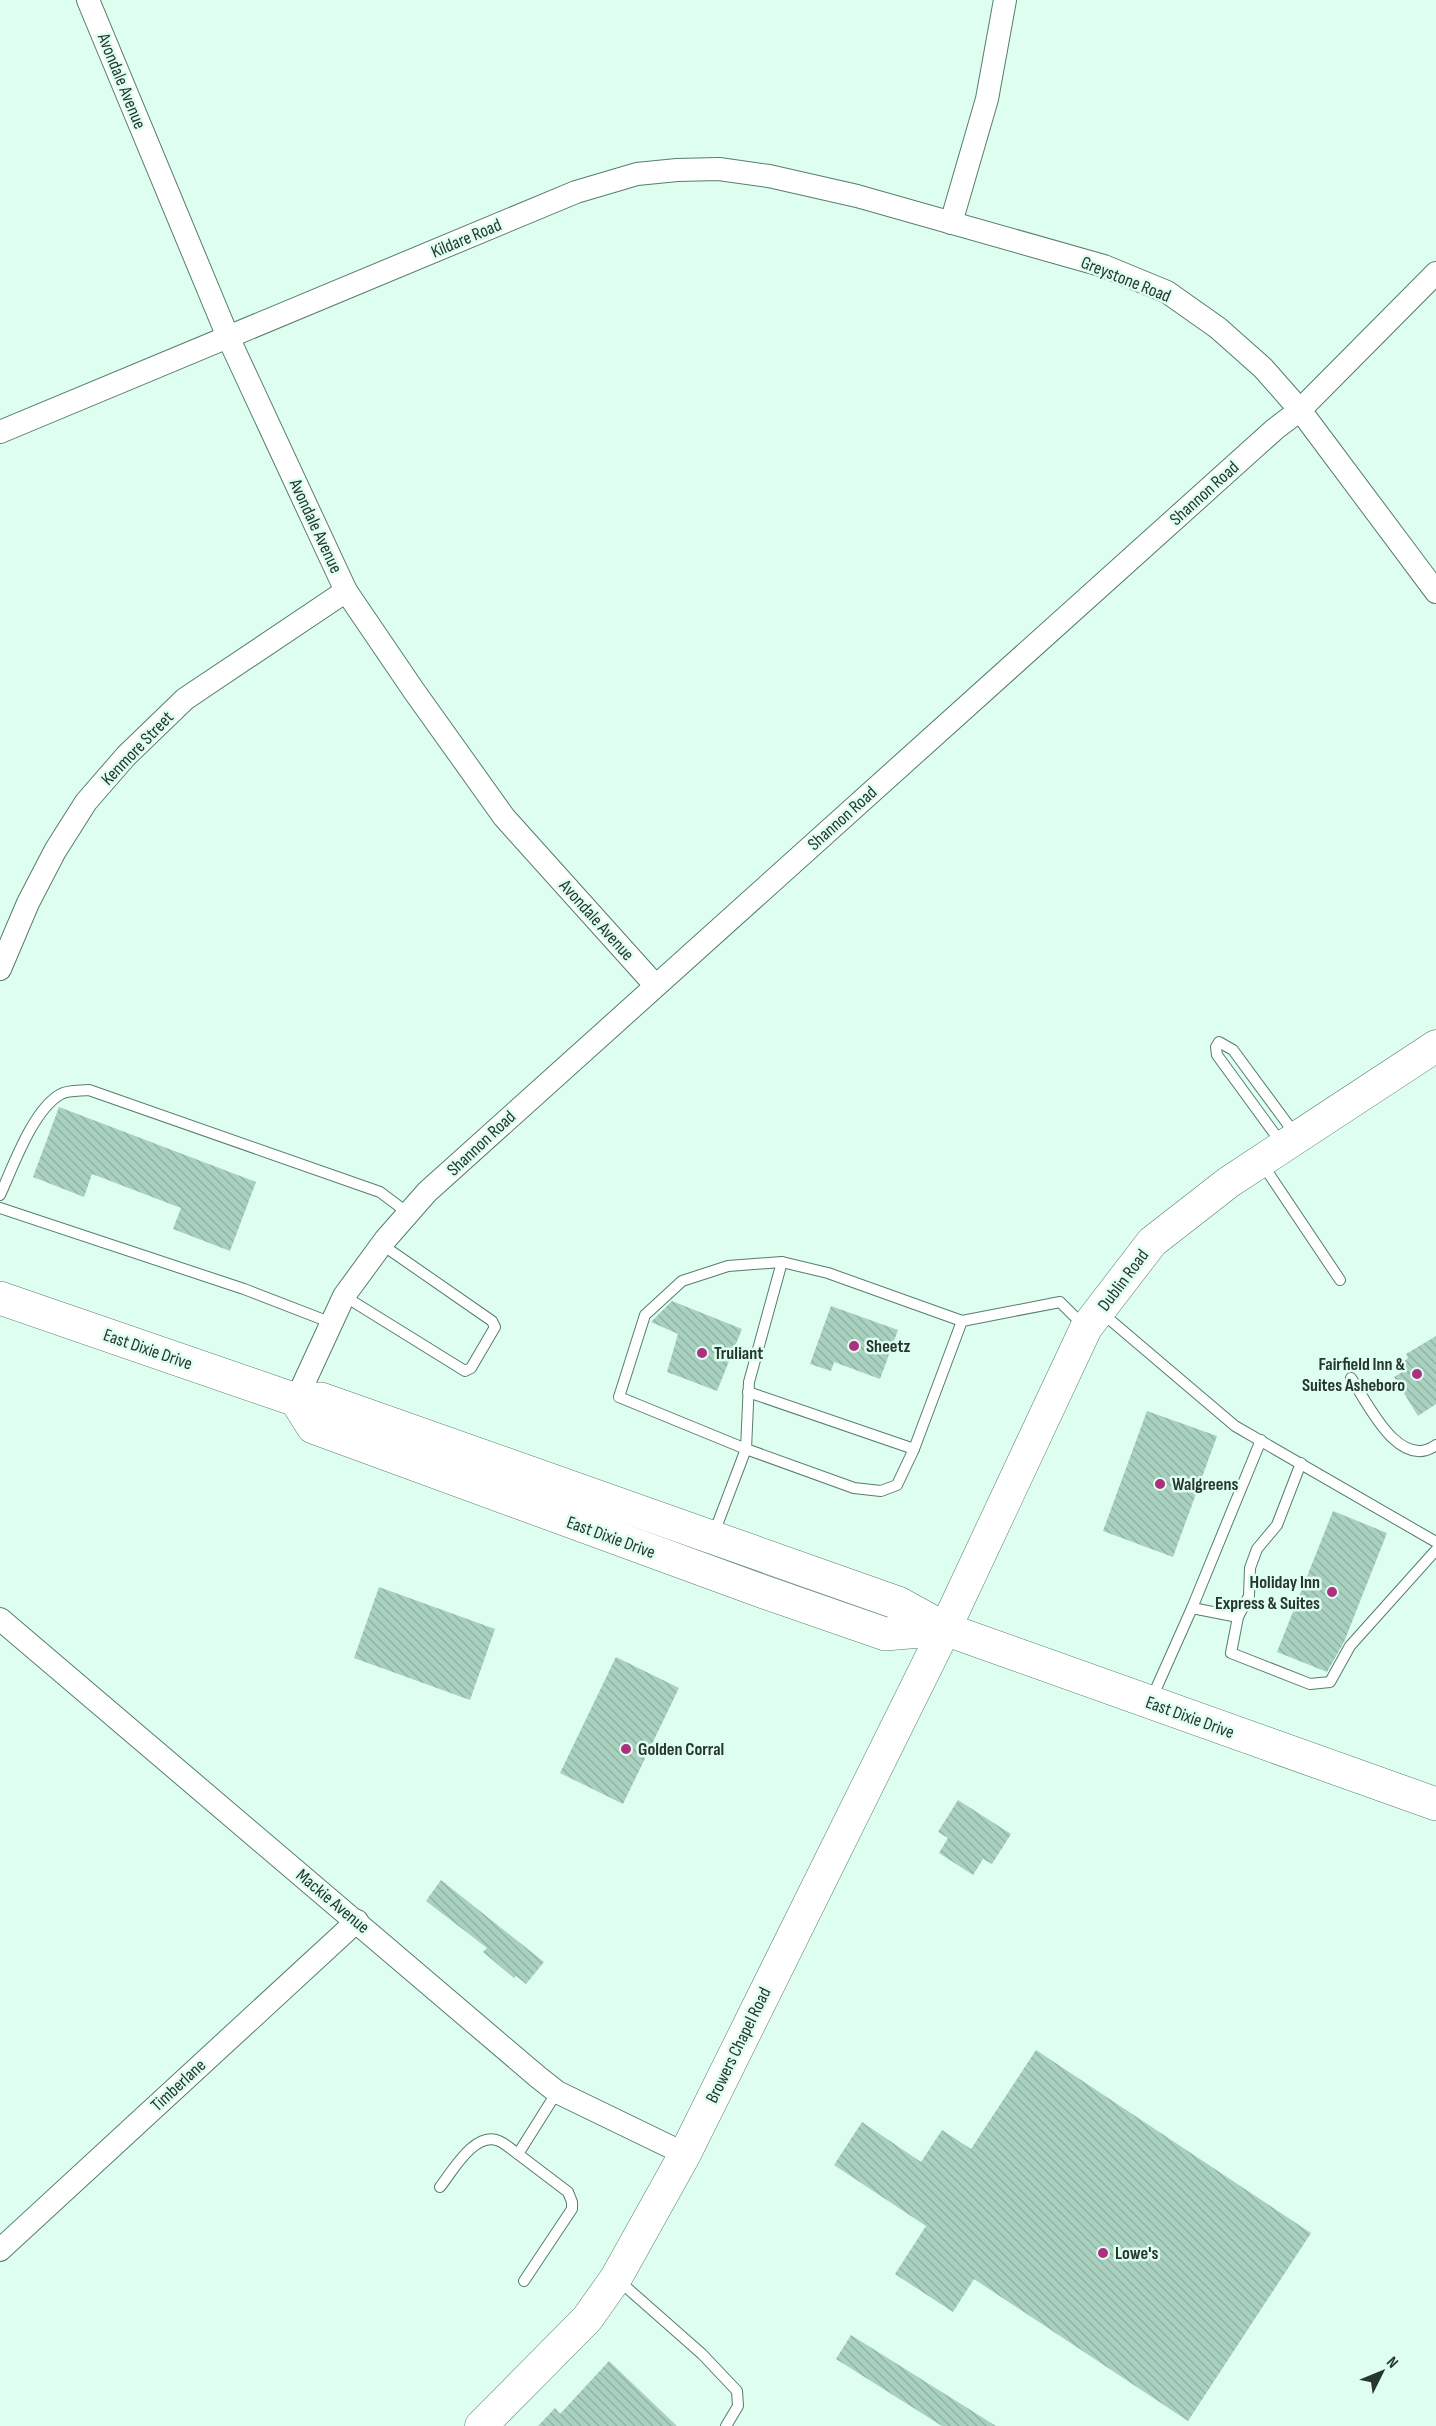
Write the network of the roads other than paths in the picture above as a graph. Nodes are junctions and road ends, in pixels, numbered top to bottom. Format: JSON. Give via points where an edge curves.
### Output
{"nodes":[{"id":1,"x":88,"y":0,"type":"edge"},
{"id":2,"x":1005,"y":0,"type":"edge"},
{"id":3,"x":951,"y":222,"type":"junction"},
{"id":4,"x":1436,"y":273,"type":"edge"},
{"id":5,"x":228,"y":337,"type":"junction"},
{"id":6,"x":1299,"y":410,"type":"junction"},
{"id":7,"x":0,"y":432,"type":"edge"},
{"id":8,"x":346,"y":591,"type":"junction"},
{"id":9,"x":1436,"y":592,"type":"edge"},
{"id":10,"x":0,"y":969,"type":"edge"},
{"id":11,"x":655,"y":985,"type":"junction"},
{"id":12,"x":1436,"y":1046,"type":"edge"},
{"id":13,"x":1281,"y":1149,"type":"junction"},
{"id":14,"x":0,"y":1195,"type":"edge"},
{"id":15,"x":0,"y":1208,"type":"edge"},
{"id":16,"x":408,"y":1213,"type":"junction"},
{"id":17,"x":381,"y":1244,"type":"junction"},
{"id":18,"x":782,"y":1262,"type":"junction"},
{"id":19,"x":1340,"y":1280,"type":"dead end"},
{"id":20,"x":344,"y":1296,"type":"junction"},
{"id":21,"x":0,"y":1298,"type":"edge"},
{"id":22,"x":1093,"y":1320,"type":"junction"},
{"id":23,"x":962,"y":1321,"type":"junction"},
{"id":24,"x":332,"y":1323,"type":"junction"},
{"id":25,"x":1351,"y":1378,"type":"dead end"},
{"id":26,"x":748,"y":1392,"type":"junction"},
{"id":27,"x":296,"y":1400,"type":"junction"},
{"id":28,"x":1261,"y":1440,"type":"junction"},
{"id":29,"x":1435,"y":1448,"type":"edge"},
{"id":30,"x":746,"y":1449,"type":"junction"},
{"id":31,"x":914,"y":1449,"type":"junction"},
{"id":32,"x":1301,"y":1463,"type":"junction"},
{"id":33,"x":713,"y":1536,"type":"junction"},
{"id":34,"x":1436,"y":1542,"type":"edge"},
{"id":35,"x":1436,"y":1550,"type":"edge"},
{"id":36,"x":1192,"y":1608,"type":"junction"},
{"id":37,"x":1238,"y":1617,"type":"junction"},
{"id":38,"x":0,"y":1619,"type":"edge"},
{"id":39,"x":945,"y":1629,"type":"junction"},
{"id":40,"x":1150,"y":1702,"type":"junction"},
{"id":41,"x":1436,"y":1804,"type":"edge"},
{"id":42,"x":357,"y":1921,"type":"junction"},
{"id":43,"x":557,"y":2091,"type":"junction"},
{"id":44,"x":518,"y":2154,"type":"junction"},
{"id":45,"x":685,"y":2154,"type":"junction"},
{"id":46,"x":440,"y":2187,"type":"dead end"},
{"id":47,"x":0,"y":2250,"type":"edge"},
{"id":48,"x":616,"y":2278,"type":"junction"},
{"id":49,"x":524,"y":2281,"type":"dead end"},
{"id":50,"x":727,"y":2425,"type":"edge"},
{"id":51,"x":481,"y":2426,"type":"edge"}],
"edges":[{"from":1,"to":5,"type":"street","name":"Avondale Avenue"},
{"from":2,"to":3,"type":"street","via":[[987,99]]},
{"from":3,"to":5,"type":"street","name":"Kildare Road","via":[[769,176],[718,169],[637,174],[576,192]]},
{"from":3,"to":6,"type":"street","name":"Greystone Road","via":[[1104,266],[1167,292],[1218,328],[1263,368]]},
{"from":4,"to":6,"type":"street","name":"Shannon Road"},
{"from":5,"to":7,"type":"street","name":"Kildare Road"},
{"from":5,"to":8,"type":"street","name":"Avondale Avenue"},
{"from":6,"to":9,"type":"street","name":"Greystone Road"},
{"from":6,"to":11,"type":"street","name":"Shannon Road"},
{"from":8,"to":10,"type":"street","name":"Kenmore Street","via":[[185,699],[126,756],[86,802],[55,851]]},
{"from":8,"to":11,"type":"street","name":"Avondale Avenue","via":[[504,817]]},
{"from":11,"to":16,"type":"street","name":"Shannon Road"},
{"from":12,"to":13,"type":"street","name":"Dublin Road"},
{"from":13,"to":13,"type":"lane","via":[[1217,1055],[1219,1042],[1233,1050]]},
{"from":13,"to":19,"type":"lane"},
{"from":13,"to":22,"type":"street","name":"Dublin Road","via":[[1229,1182],[1152,1242]]},
{"from":14,"to":16,"type":"lane","via":[[27,1134],[50,1102],[63,1093],[88,1090],[380,1192]]},
{"from":15,"to":24,"type":"lane","via":[[244,1289]]},
{"from":16,"to":17,"type":"street","name":"Shannon Road"},
{"from":17,"to":20,"type":"street","name":"Shannon Road"},
{"from":17,"to":20,"type":"lane","via":[[492,1321],[495,1327],[471,1368],[465,1371]]},
{"from":18,"to":23,"type":"lane","via":[[828,1273]]},
{"from":18,"to":26,"type":"lane"},
{"from":18,"to":30,"type":"lane","via":[[728,1266],[682,1281],[645,1315],[619,1397]]},
{"from":20,"to":24,"type":"street","name":"Shannon Road"},
{"from":21,"to":27,"type":"main road","name":"East Dixie Drive"},
{"from":22,"to":23,"type":"lane","via":[[1060,1302]]},
{"from":22,"to":28,"type":"lane","via":[[1235,1426]]},
{"from":22,"to":39,"type":"street","name":"Dublin Road"},
{"from":23,"to":31,"type":"lane"},
{"from":24,"to":27,"type":"street","name":"Shannon Road"},
{"from":25,"to":29,"type":"lane","via":[[1390,1438],[1406,1449],[1420,1452]]},
{"from":26,"to":30,"type":"lane"},
{"from":26,"to":31,"type":"lane"},
{"from":27,"to":33,"type":"main road","name":"East Dixie Drive","via":[[321,1399]]},
{"from":27,"to":39,"type":"main road","name":"East Dixie Drive","via":[[313,1428],[764,1592],[885,1634]]},
{"from":28,"to":32,"type":"lane"},
{"from":28,"to":36,"type":"lane"},
{"from":30,"to":31,"type":"lane","via":[[854,1488],[881,1491],[897,1485]]},
{"from":30,"to":33,"type":"lane"},
{"from":32,"to":34,"type":"lane"},
{"from":32,"to":37,"type":"lane","via":[[1277,1524],[1257,1549],[1250,1568],[1249,1596]]},
{"from":33,"to":39,"type":"main road","name":"East Dixie Drive","via":[[898,1603]]},
{"from":35,"to":37,"type":"lane","via":[[1350,1646],[1330,1682],[1310,1684],[1231,1653]]},
{"from":36,"to":37,"type":"lane"},
{"from":36,"to":40,"type":"lane"},
{"from":38,"to":42,"type":"street","name":"Mackie Avenue"},
{"from":39,"to":40,"type":"main road","name":"East Dixie Drive"},
{"from":39,"to":45,"type":"street","name":"Browers Chapel Road"},
{"from":40,"to":41,"type":"main road","name":"East Dixie Drive"},
{"from":42,"to":43,"type":"street","name":"Mackie Avenue"},
{"from":42,"to":47,"type":"street","name":"Timberlane"},
{"from":43,"to":44,"type":"lane"},
{"from":43,"to":45,"type":"street","name":"Mackie Avenue"},
{"from":44,"to":46,"type":"lane","via":[[497,2140],[478,2142],[469,2148]]},
{"from":44,"to":49,"type":"lane","via":[[568,2192],[572,2202],[572,2209]]},
{"from":45,"to":48,"type":"street","name":"Browers Chapel Road"},
{"from":48,"to":50,"type":"lane","via":[[702,2354],[737,2391],[738,2406]]},
{"from":48,"to":51,"type":"street","name":"Browers Chapel Road","via":[[587,2319]]}]}
